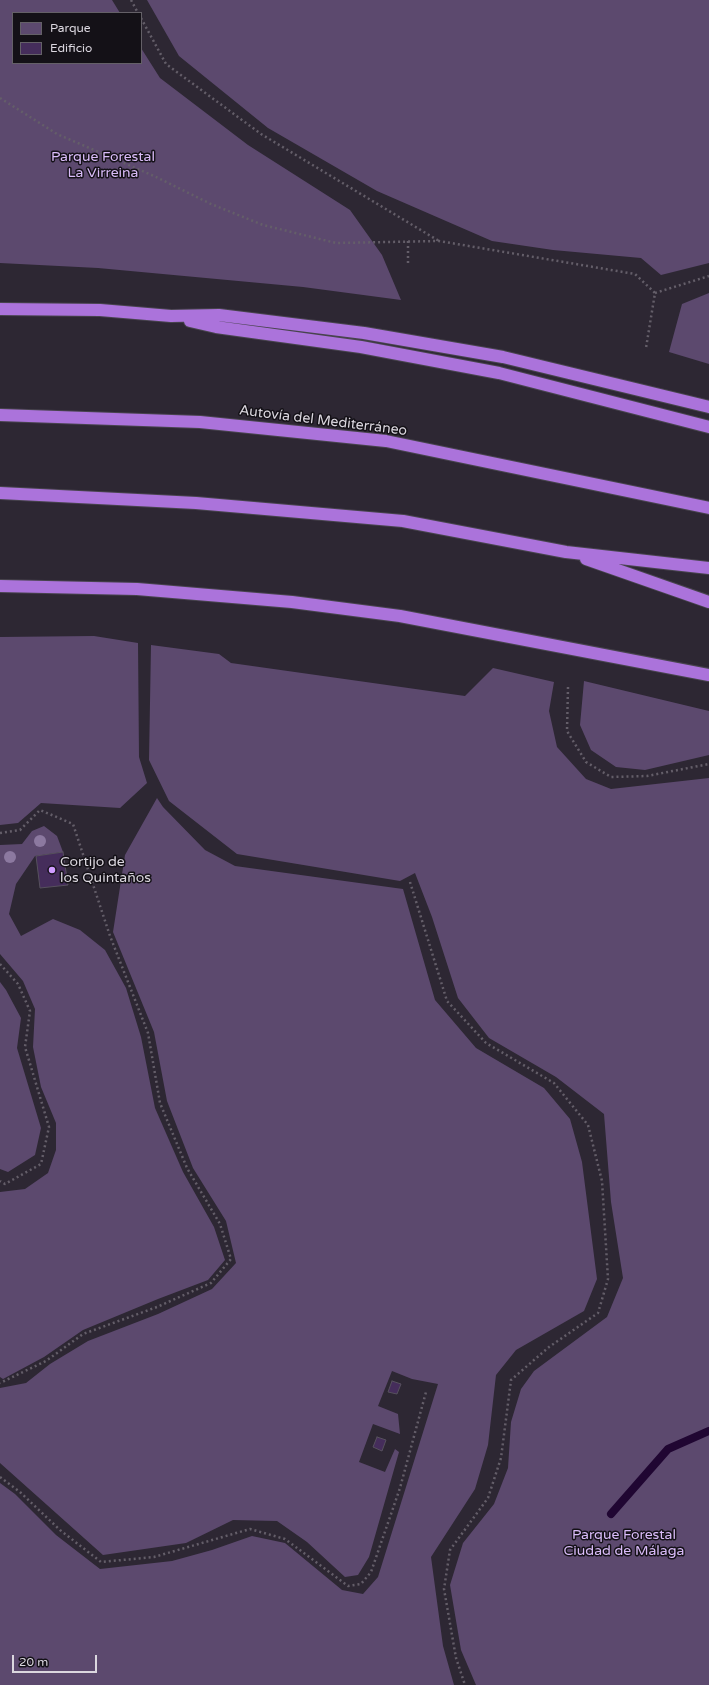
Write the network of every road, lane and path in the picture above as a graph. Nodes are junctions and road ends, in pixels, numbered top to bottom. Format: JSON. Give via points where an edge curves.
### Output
{"nodes":[{"id":1,"x":131,"y":0,"type":"edge"},
{"id":2,"x":137,"y":12,"type":"edge"},
{"id":3,"x":142,"y":20,"type":"edge"},
{"id":4,"x":0,"y":98,"type":"edge"},
{"id":5,"x":439,"y":241,"type":"junction"},
{"id":6,"x":408,"y":242,"type":"junction"},
{"id":7,"x":408,"y":266,"type":"dead end"},
{"id":8,"x":709,"y":276,"type":"edge"},
{"id":9,"x":655,"y":293,"type":"junction"},
{"id":10,"x":0,"y":309,"type":"edge"},
{"id":11,"x":171,"y":316,"type":"junction"},
{"id":12,"x":646,"y":348,"type":"dead end"},
{"id":13,"x":709,"y":407,"type":"edge"},
{"id":14,"x":0,"y":415,"type":"edge"},
{"id":15,"x":709,"y":427,"type":"edge"},
{"id":16,"x":0,"y":493,"type":"edge"},
{"id":17,"x":709,"y":508,"type":"edge"},
{"id":18,"x":566,"y":552,"type":"junction"},
{"id":19,"x":709,"y":568,"type":"edge"},
{"id":20,"x":0,"y":586,"type":"edge"},
{"id":21,"x":709,"y":602,"type":"edge"},
{"id":22,"x":709,"y":676,"type":"edge"},
{"id":23,"x":568,"y":687,"type":"dead end"},
{"id":24,"x":709,"y":764,"type":"edge"},
{"id":25,"x":0,"y":833,"type":"edge"},
{"id":26,"x":410,"y":882,"type":"dead end"},
{"id":27,"x":0,"y":964,"type":"edge"},
{"id":28,"x":0,"y":1182,"type":"edge"},
{"id":29,"x":0,"y":1382,"type":"edge"},
{"id":30,"x":426,"y":1392,"type":"dead end"},
{"id":31,"x":0,"y":1477,"type":"edge"},
{"id":32,"x":465,"y":1685,"type":"edge"}],
"edges":[{"from":1,"to":2,"type":"path"},
{"from":3,"to":5,"type":"path","via":[[166,64],[261,134]]},
{"from":4,"to":6,"type":"path","via":[[57,134],[263,225],[336,242]]},
{"from":5,"to":6,"type":"path"},
{"from":5,"to":9,"type":"path","via":[[635,274]]},
{"from":6,"to":7,"type":"path"},
{"from":8,"to":9,"type":"path"},
{"from":9,"to":12,"type":"path"},
{"from":10,"to":11,"type":"highway","via":[[100,310]]},
{"from":11,"to":13,"type":"highway","via":[[219,315],[364,333],[503,357]]},
{"from":11,"to":15,"type":"highway","via":[[216,327],[360,347],[499,373]]},
{"from":14,"to":17,"type":"highway","name":"Autovía del Mediterráneo","via":[[200,422],[386,441]]},
{"from":16,"to":18,"type":"highway","via":[[196,502],[403,521]]},
{"from":18,"to":19,"type":"highway"},
{"from":18,"to":21,"type":"highway"},
{"from":20,"to":22,"type":"highway","via":[[137,589],[308,604],[400,616]]},
{"from":23,"to":24,"type":"path","via":[[567,732],[586,762],[611,778],[647,776]]},
{"from":25,"to":29,"type":"path","via":[[20,830],[40,810],[73,824],[110,936],[148,1033],[160,1103],[187,1168],[220,1224],[231,1258],[211,1283],[157,1307],[83,1334],[46,1361]]},
{"from":26,"to":32,"type":"path","via":[[446,1001],[486,1044],[554,1083],[588,1125],[602,1181],[608,1279],[598,1313],[549,1347],[511,1380],[502,1458],[488,1498],[450,1550],[444,1589],[456,1658]]},
{"from":27,"to":28,"type":"path","via":[[18,984],[30,1011],[25,1046],[49,1127],[41,1164],[5,1184]]},
{"from":30,"to":31,"type":"path","via":[[400,1488],[371,1572],[361,1584],[348,1586],[285,1539],[250,1529],[154,1557],[101,1562]]}]}
